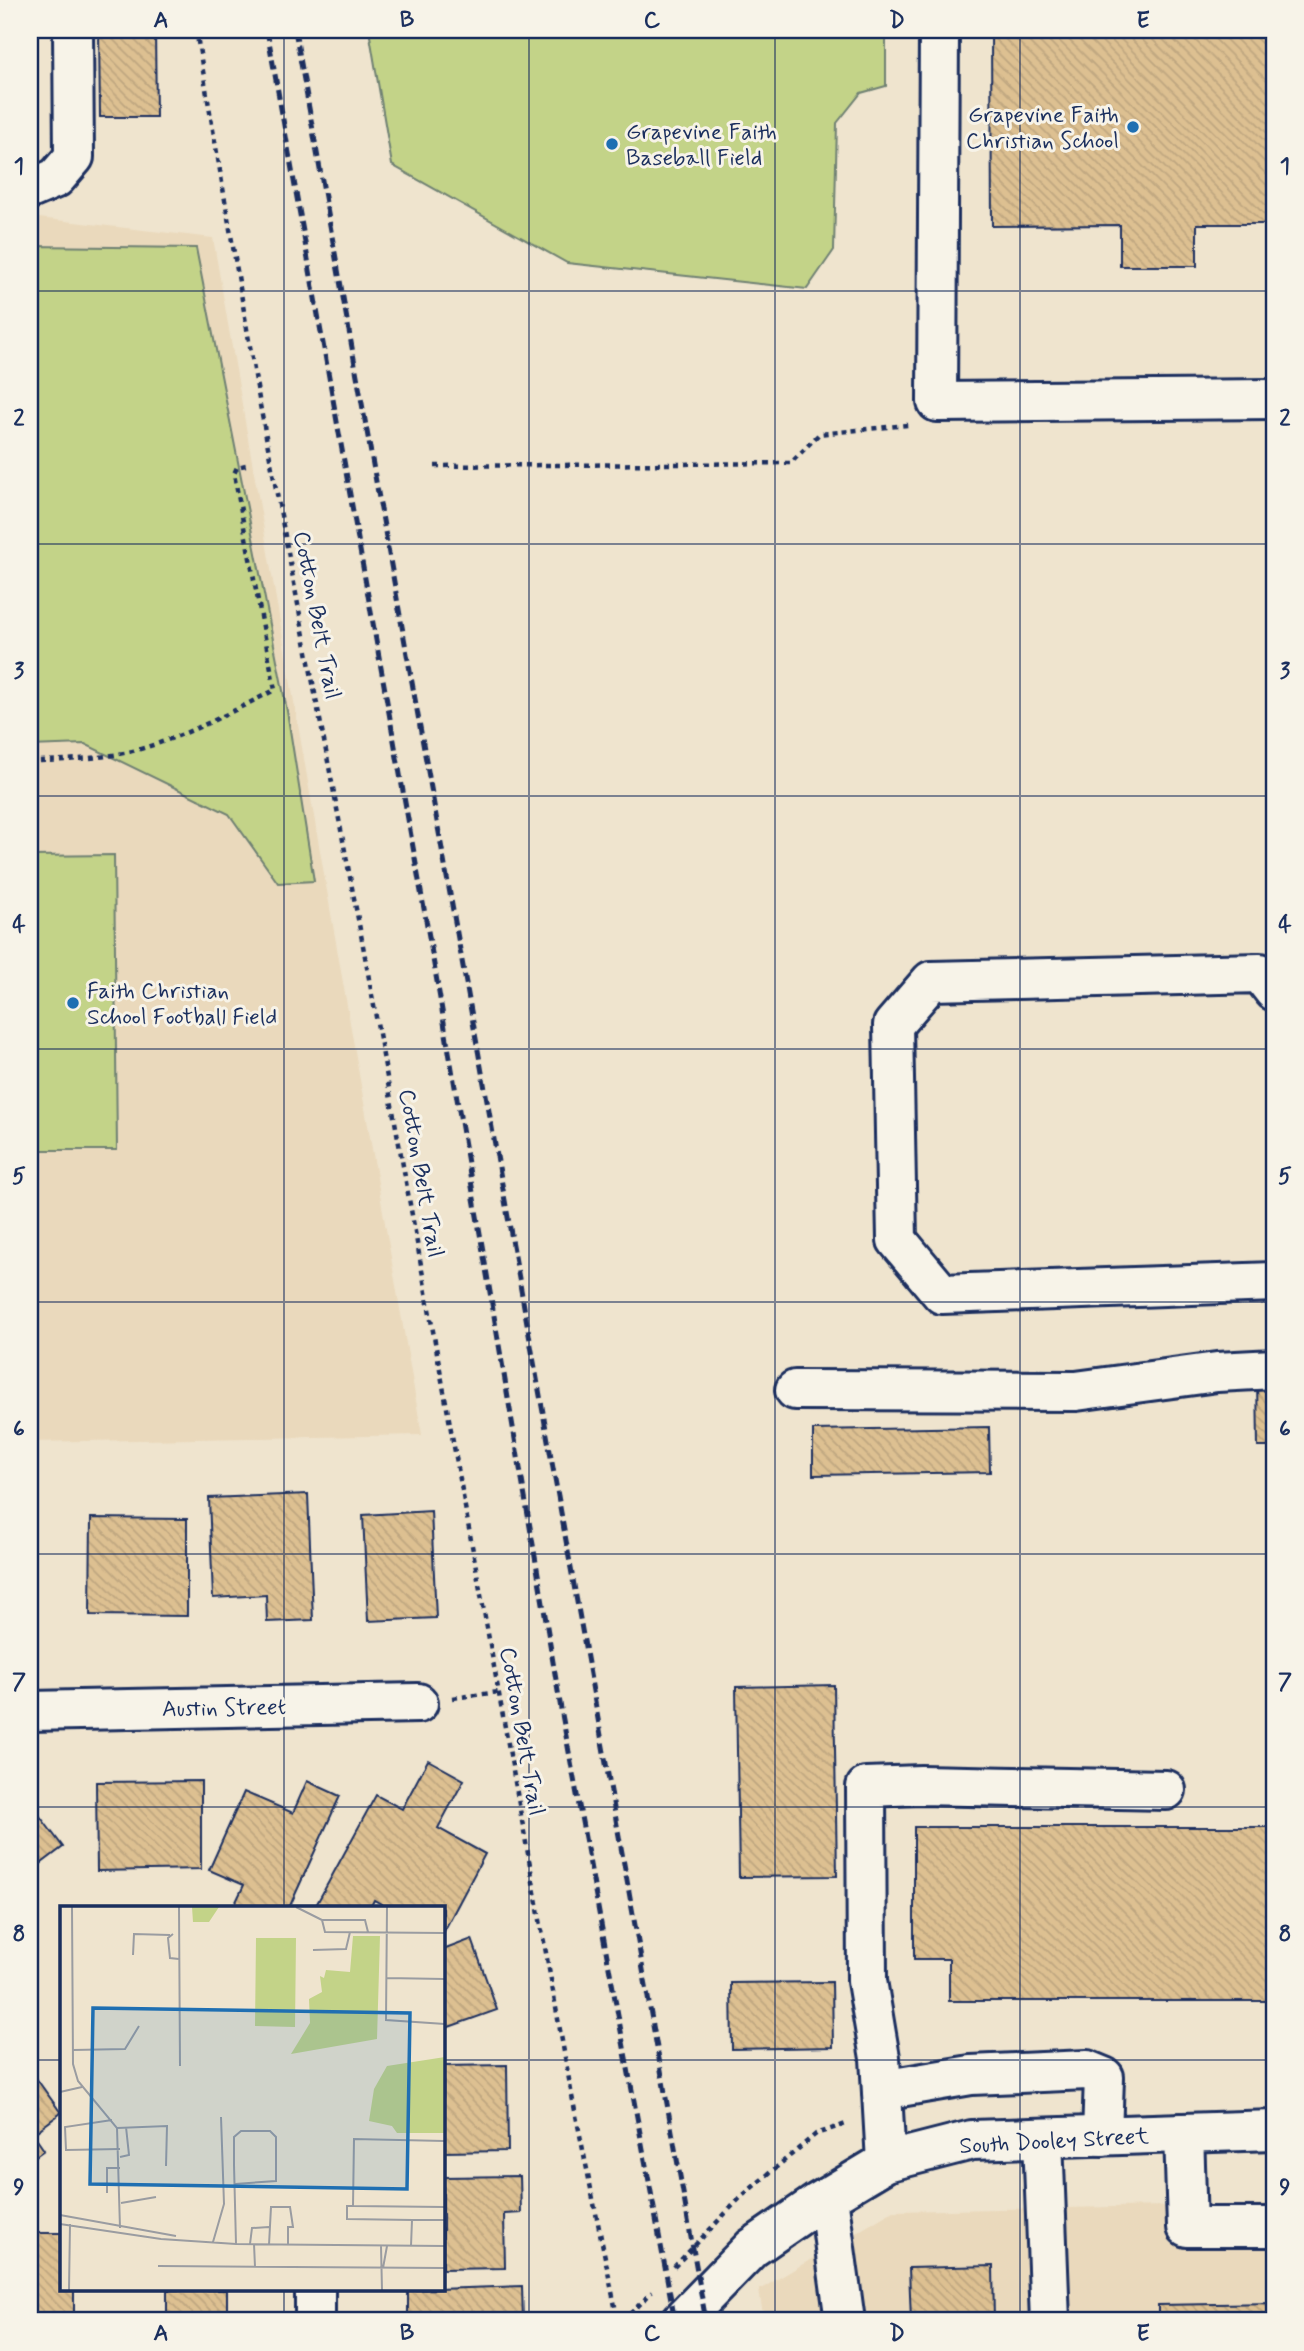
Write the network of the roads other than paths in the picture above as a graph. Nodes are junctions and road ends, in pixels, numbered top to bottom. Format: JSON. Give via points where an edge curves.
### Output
{"nodes":[{"id":1,"x":73,"y":30,"type":"edge"},
{"id":2,"x":939,"y":30,"type":"edge"},
{"id":3,"x":30,"y":189,"type":"edge"},
{"id":4,"x":1274,"y":399,"type":"edge"},
{"id":5,"x":1274,"y":991,"type":"edge"},
{"id":6,"x":1274,"y":1282,"type":"edge"},
{"id":7,"x":1274,"y":1368,"type":"edge"},
{"id":8,"x":795,"y":1390,"type":"dead end"},
{"id":9,"x":418,"y":1703,"type":"dead end"},
{"id":10,"x":30,"y":1711,"type":"edge"},
{"id":11,"x":1166,"y":1790,"type":"dead end"},
{"id":12,"x":882,"y":2090,"type":"junction"},
{"id":13,"x":1274,"y":2130,"type":"edge"},
{"id":14,"x":1184,"y":2133,"type":"junction"},
{"id":15,"x":1102,"y":2136,"type":"junction"},
{"id":16,"x":1043,"y":2138,"type":"junction"},
{"id":17,"x":886,"y":2162,"type":"junction"},
{"id":18,"x":828,"y":2197,"type":"junction"},
{"id":19,"x":1274,"y":2227,"type":"edge"},
{"id":20,"x":315,"y":2292,"type":"edge"},
{"id":21,"x":844,"y":2311,"type":"edge"},
{"id":22,"x":315,"y":2321,"type":"edge"},
{"id":23,"x":681,"y":2321,"type":"edge"},
{"id":24,"x":1050,"y":2321,"type":"edge"}],
"edges":[{"from":1,"to":3,"type":"street","via":[[74,158],[57,178]]},
{"from":2,"to":4,"type":"street","via":[[937,402]]},
{"from":5,"to":6,"type":"street","via":[[1260,973],[931,981],[894,1025],[897,1240],[943,1294]]},
{"from":7,"to":8,"type":"street","via":[[1076,1391]]},
{"from":9,"to":10,"type":"street","name":"Austin Street"},
{"from":11,"to":12,"type":"street","via":[[866,1787],[867,1981]]},
{"from":12,"to":15,"type":"street","via":[[971,2075],[1087,2070],[1104,2077]]},
{"from":12,"to":17,"type":"street"},
{"from":13,"to":14,"type":"street","name":"South Dooley Street"},
{"from":14,"to":15,"type":"street","name":"South Dooley Street"},
{"from":14,"to":19,"type":"street","via":[[1187,2227]]},
{"from":15,"to":16,"type":"street","name":"South Dooley Street"},
{"from":16,"to":17,"type":"street","name":"South Dooley Street","via":[[972,2140]]},
{"from":16,"to":24,"type":"street"},
{"from":17,"to":18,"type":"street","name":"South Dooley Street"},
{"from":18,"to":21,"type":"street"},
{"from":18,"to":23,"type":"street","name":"South Dooley Street","via":[[752,2248]]},
{"from":20,"to":22,"type":"street"}]}
